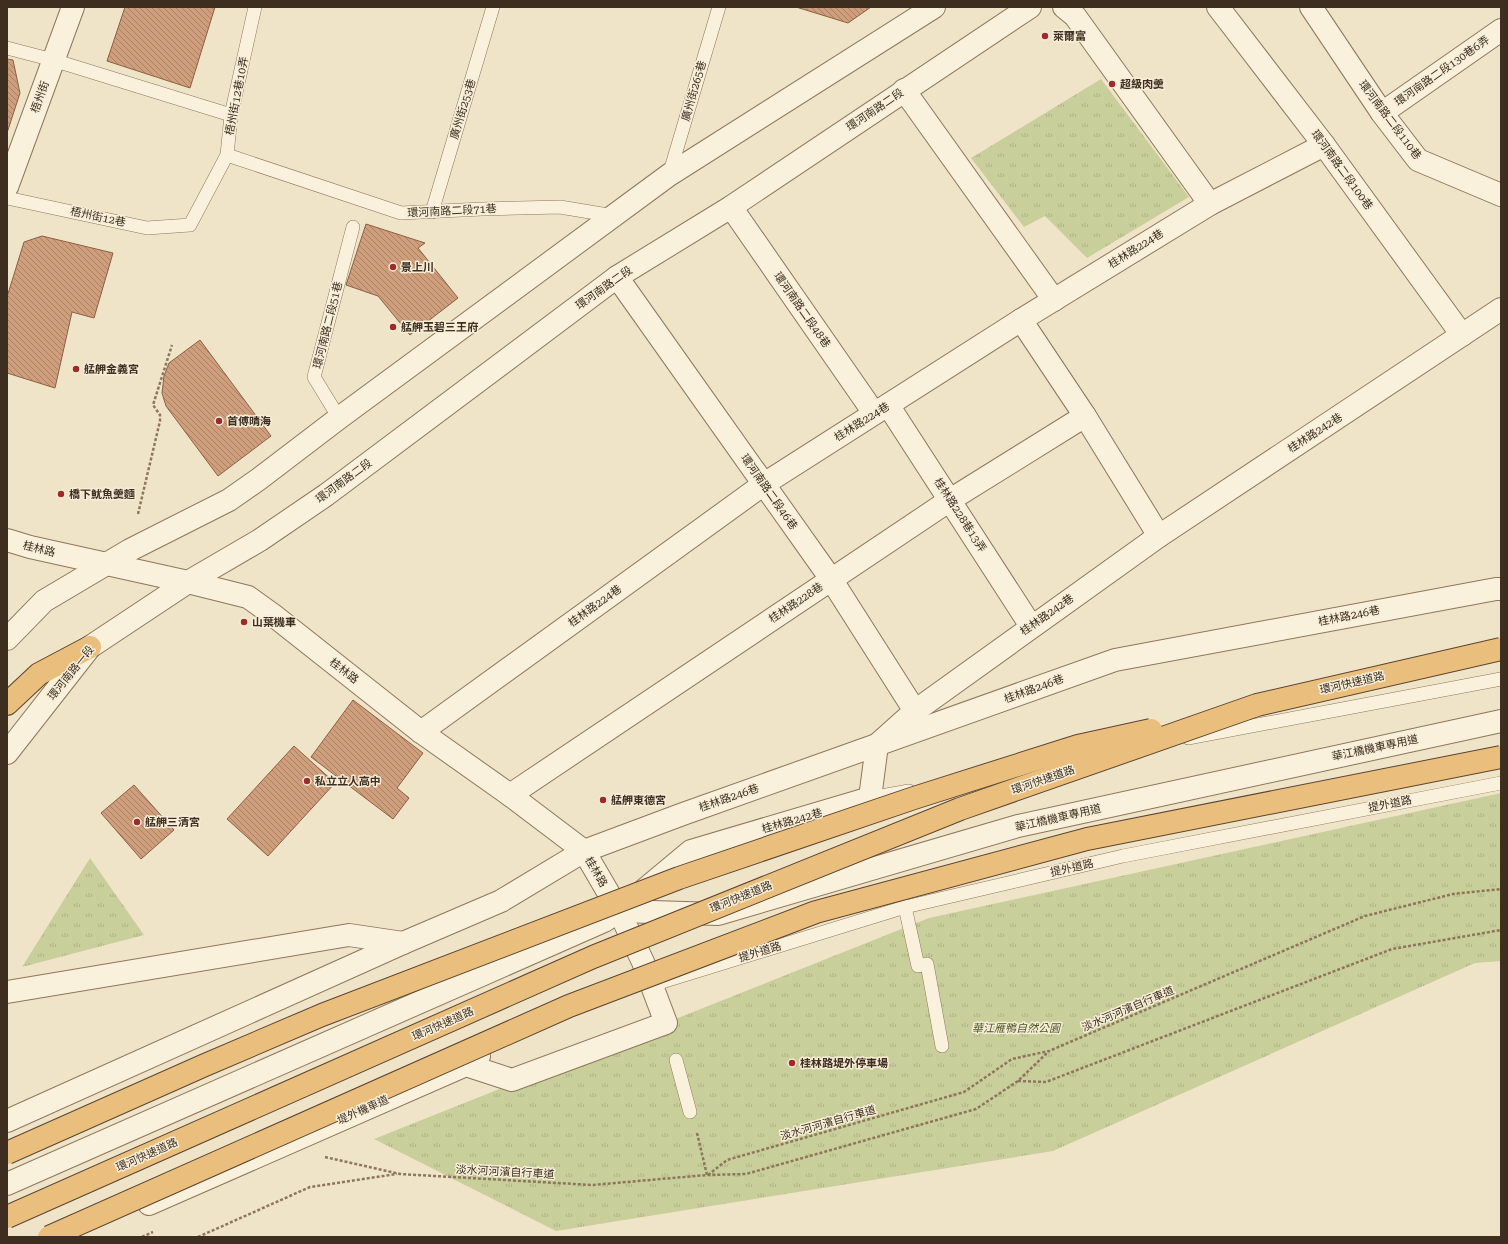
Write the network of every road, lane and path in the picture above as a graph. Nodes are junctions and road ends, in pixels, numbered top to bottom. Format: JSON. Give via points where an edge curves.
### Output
{"nodes":[{"id":1,"x":73,"y":7,"type":"edge"},
{"id":2,"x":255,"y":7,"type":"edge"},
{"id":3,"x":493,"y":7,"type":"edge"},
{"id":4,"x":719,"y":7,"type":"edge"},
{"id":5,"x":934,"y":7,"type":"edge"},
{"id":6,"x":1030,"y":7,"type":"edge"},
{"id":7,"x":1064,"y":7,"type":"edge"},
{"id":8,"x":1218,"y":7,"type":"edge"},
{"id":9,"x":1311,"y":7,"type":"edge"},
{"id":10,"x":1501,"y":30,"type":"edge"},
{"id":11,"x":7,"y":48,"type":"edge"},
{"id":12,"x":54,"y":60,"type":"junction"},
{"id":13,"x":904,"y":90,"type":"junction"},
{"id":14,"x":1382,"y":113,"type":"junction"},
{"id":15,"x":231,"y":115,"type":"junction"},
{"id":16,"x":1324,"y":145,"type":"junction"},
{"id":17,"x":227,"y":155,"type":"junction"},
{"id":18,"x":669,"y":175,"type":"junction"},
{"id":19,"x":7,"y":187,"type":"edge"},
{"id":20,"x":1501,"y":195,"type":"edge"},
{"id":21,"x":7,"y":198,"type":"edge"},
{"id":22,"x":1210,"y":204,"type":"junction"},
{"id":23,"x":731,"y":207,"type":"junction"},
{"id":24,"x":432,"y":212,"type":"junction"},
{"id":25,"x":614,"y":216,"type":"junction"},
{"id":26,"x":190,"y":226,"type":"joint"},
{"id":27,"x":353,"y":227,"type":"dead end"},
{"id":28,"x":617,"y":277,"type":"junction"},
{"id":29,"x":1054,"y":300,"type":"junction"},
{"id":30,"x":1501,"y":309,"type":"edge"},
{"id":31,"x":1021,"y":320,"type":"junction"},
{"id":32,"x":1462,"y":335,"type":"junction"},
{"id":33,"x":172,"y":345,"type":"dead end"},
{"id":34,"x":881,"y":409,"type":"junction"},
{"id":35,"x":1085,"y":416,"type":"junction"},
{"id":36,"x":339,"y":418,"type":"junction"},
{"id":37,"x":764,"y":484,"type":"junction"},
{"id":38,"x":950,"y":500,"type":"junction"},
{"id":39,"x":1159,"y":536,"type":"junction"},
{"id":40,"x":7,"y":540,"type":"edge"},
{"id":41,"x":130,"y":550,"type":"junction"},
{"id":42,"x":104,"y":564,"type":"junction"},
{"id":43,"x":831,"y":579,"type":"junction"},
{"id":44,"x":188,"y":582,"type":"junction"},
{"id":45,"x":1499,"y":587,"type":"edge"},
{"id":46,"x":1031,"y":626,"type":"junction"},
{"id":47,"x":7,"y":639,"type":"edge"},
{"id":48,"x":90,"y":647,"type":"junction"},
{"id":49,"x":1501,"y":649,"type":"edge"},
{"id":50,"x":1501,"y":679,"type":"edge"},
{"id":51,"x":7,"y":704,"type":"edge"},
{"id":52,"x":1257,"y":705,"type":"junction"},
{"id":53,"x":915,"y":711,"type":"junction"},
{"id":54,"x":1501,"y":722,"type":"edge"},
{"id":55,"x":421,"y":732,"type":"junction"},
{"id":56,"x":877,"y":745,"type":"junction"},
{"id":57,"x":7,"y":753,"type":"edge"},
{"id":58,"x":1501,"y":757,"type":"edge"},
{"id":59,"x":1501,"y":783,"type":"edge"},
{"id":60,"x":510,"y":795,"type":"junction"},
{"id":61,"x":870,"y":798,"type":"junction"},
{"id":62,"x":584,"y":851,"type":"junction"},
{"id":63,"x":1501,"y":890,"type":"edge"},
{"id":64,"x":905,"y":908,"type":"junction"},
{"id":65,"x":619,"y":911,"type":"junction"},
{"id":66,"x":1501,"y":930,"type":"edge"},
{"id":67,"x":403,"y":943,"type":"junction"},
{"id":68,"x":652,"y":986,"type":"junction"},
{"id":69,"x":7,"y":992,"type":"edge"},
{"id":70,"x":942,"y":1046,"type":"dead end"},
{"id":71,"x":1049,"y":1052,"type":"junction"},
{"id":72,"x":676,"y":1060,"type":"dead end"},
{"id":73,"x":466,"y":1065,"type":"junction"},
{"id":74,"x":1018,"y":1081,"type":"junction"},
{"id":75,"x":690,"y":1112,"type":"joint"},
{"id":76,"x":7,"y":1121,"type":"edge"},
{"id":77,"x":7,"y":1153,"type":"edge"},
{"id":78,"x":321,"y":1156,"type":"dead end"},
{"id":79,"x":400,"y":1174,"type":"junction"},
{"id":80,"x":707,"y":1175,"type":"junction"},
{"id":81,"x":7,"y":1184,"type":"edge"},
{"id":82,"x":7,"y":1217,"type":"edge"},
{"id":83,"x":157,"y":1230,"type":"dead end"},
{"id":84,"x":49,"y":1237,"type":"edge"},
{"id":85,"x":75,"y":1237,"type":"edge"},
{"id":86,"x":142,"y":1237,"type":"edge"},
{"id":87,"x":198,"y":1237,"type":"edge"}],
"edges":[{"from":1,"to":12,"type":"street","name":"梧州街"},
{"from":2,"to":15,"type":"lane","name":"梧州街12巷10弄"},
{"from":3,"to":24,"type":"lane","name":"廣州街253巷"},
{"from":4,"to":18,"type":"lane","name":"廣州街265巷"},
{"from":5,"to":18,"type":"street"},
{"from":6,"to":13,"type":"street","name":"環河南路二段"},
{"from":7,"to":22,"type":"street","via":[[1076,16]]},
{"from":8,"to":16,"type":"street","name":"環河南路二段100巷"},
{"from":9,"to":14,"type":"street","name":"環河南路二段110巷"},
{"from":10,"to":14,"type":"street","name":"環河南路二段130巷6弄"},
{"from":11,"to":12,"type":"lane"},
{"from":12,"to":15,"type":"lane"},
{"from":12,"to":19,"type":"street","name":"梧州街"},
{"from":13,"to":23,"type":"street","name":"環河南路二段"},
{"from":13,"to":29,"type":"street"},
{"from":14,"to":20,"type":"street","name":"環河南路二段110巷","via":[[1418,160]]},
{"from":15,"to":17,"type":"lane","name":"梧州街12巷10弄"},
{"from":16,"to":22,"type":"street","name":"桂林路224巷"},
{"from":16,"to":32,"type":"street","name":"環河南路二段100巷"},
{"from":17,"to":24,"type":"lane","name":"環河南路二段71巷","via":[[402,213]]},
{"from":17,"to":26,"type":"lane","name":"梧州街12巷10弄"},
{"from":18,"to":25,"type":"street"},
{"from":21,"to":26,"type":"lane","name":"梧州街12巷","via":[[147,228]]},
{"from":22,"to":29,"type":"street","name":"桂林路224巷"},
{"from":23,"to":28,"type":"street","name":"環河南路二段"},
{"from":23,"to":34,"type":"street","name":"環河南路二段48巷"},
{"from":24,"to":25,"type":"lane","name":"環河南路二段71巷","via":[[560,207]]},
{"from":25,"to":36,"type":"street"},
{"from":27,"to":36,"type":"lane","name":"環河南路二段51巷","via":[[314,377]]},
{"from":28,"to":37,"type":"street","name":"環河南路二段46巷"},
{"from":28,"to":44,"type":"street","name":"環河南路二段","via":[[326,495],[260,540]]},
{"from":29,"to":31,"type":"street","name":"桂林路224巷"},
{"from":30,"to":32,"type":"street","name":"桂林路242巷"},
{"from":31,"to":34,"type":"street","name":"桂林路224巷"},
{"from":31,"to":35,"type":"street"},
{"from":32,"to":39,"type":"street","name":"桂林路242巷"},
{"from":33,"to":41,"type":"path","via":[[153,405],[160,415],[160,421]]},
{"from":34,"to":37,"type":"street","name":"桂林路224巷"},
{"from":34,"to":38,"type":"street","name":"桂林路228巷13弄"},
{"from":35,"to":38,"type":"street","name":"桂林路228巷"},
{"from":35,"to":39,"type":"street"},
{"from":36,"to":41,"type":"street","via":[[229,500]]},
{"from":37,"to":43,"type":"street","name":"環河南路二段46巷"},
{"from":37,"to":55,"type":"street","name":"桂林路224巷"},
{"from":38,"to":43,"type":"street","name":"桂林路228巷"},
{"from":38,"to":46,"type":"street","name":"桂林路228巷13弄"},
{"from":39,"to":46,"type":"street","name":"桂林路242巷"},
{"from":40,"to":42,"type":"street","name":"桂林路"},
{"from":41,"to":42,"type":"street"},
{"from":42,"to":44,"type":"street","name":"桂林路"},
{"from":42,"to":47,"type":"street","via":[[44,601]]},
{"from":43,"to":53,"type":"street","name":"環河南路二段46巷"},
{"from":43,"to":60,"type":"street","name":"桂林路228巷"},
{"from":44,"to":48,"type":"street","name":"環河南路一段"},
{"from":44,"to":55,"type":"street","name":"桂林路","via":[[248,597]]},
{"from":45,"to":56,"type":"street","name":"桂林路246巷","via":[[1115,660]]},
{"from":46,"to":53,"type":"street","name":"桂林路242巷"},
{"from":48,"to":51,"type":"highway","via":[[39,674]]},
{"from":48,"to":57,"type":"street","name":"環河南路一段"},
{"from":49,"to":52,"type":"highway","name":"環河快速道路","bridge":true},
{"from":50,"to":61,"type":"lane"},
{"from":52,"to":77,"type":"highway","bridge":true,"via":[[1078,746],[914,798],[679,878],[322,1015]]},
{"from":52,"to":82,"type":"highway","name":"環河快速道路","bridge":true,"via":[[960,809],[593,957]]},
{"from":53,"to":56,"type":"street","name":"桂林路242巷"},
{"from":54,"to":65,"type":"street","name":"華江橋機車專用道","via":[[1018,826],[718,914]]},
{"from":55,"to":60,"type":"street","name":"桂林路"},
{"from":56,"to":61,"type":"street"},
{"from":56,"to":62,"type":"street","name":"桂林路246巷"},
{"from":58,"to":84,"type":"highway","bridge":true,"via":[[1087,839],[816,912],[569,1006]]},
{"from":59,"to":64,"type":"lane","name":"提外道路","via":[[1123,856]]},
{"from":60,"to":62,"type":"street","name":"桂林路"},
{"from":61,"to":65,"type":"street","name":"桂林路242巷","via":[[691,850]]},
{"from":62,"to":65,"type":"street","name":"桂林路"},
{"from":62,"to":67,"type":"street","name":"桂林路246巷","via":[[501,901]]},
{"from":63,"to":71,"type":"path","name":"淡水河河濱自行車道","via":[[1453,894],[1365,916]]},
{"from":64,"to":68,"type":"lane","name":"提外道路"},
{"from":64,"to":70,"type":"lane","via":[[918,966],[927,964]]},
{"from":65,"to":68,"type":"street","name":"桂林路"},
{"from":65,"to":81,"type":"street","name":"桂林路242巷","via":[[604,921]]},
{"from":66,"to":74,"type":"path","via":[[1392,949],[1046,1082]]},
{"from":67,"to":69,"type":"street","via":[[349,935]]},
{"from":67,"to":76,"type":"street","name":"桂林路246巷"},
{"from":68,"to":73,"type":"street","name":"堤外機車道","via":[[491,1048]]},
{"from":68,"to":73,"type":"street","name":"桂林路","via":[[666,1023],[512,1080]]},
{"from":71,"to":74,"type":"path"},
{"from":71,"to":80,"type":"path","name":"淡水河河濱自行車道","via":[[1012,1059],[964,1092],[727,1160]]},
{"from":72,"to":75,"type":"lane"},
{"from":73,"to":85,"type":"street","name":"堤外機車道"},
{"from":74,"to":80,"type":"path","via":[[976,1109],[746,1174]]},
{"from":75,"to":80,"type":"path","via":[[695,1122]]},
{"from":78,"to":79,"type":"path","name":"淡水河河濱自行車道"},
{"from":79,"to":80,"type":"path","name":"淡水河河濱自行車道","via":[[592,1185]]},
{"from":79,"to":87,"type":"path","via":[[310,1186]]},
{"from":83,"to":86,"type":"path"}]}
